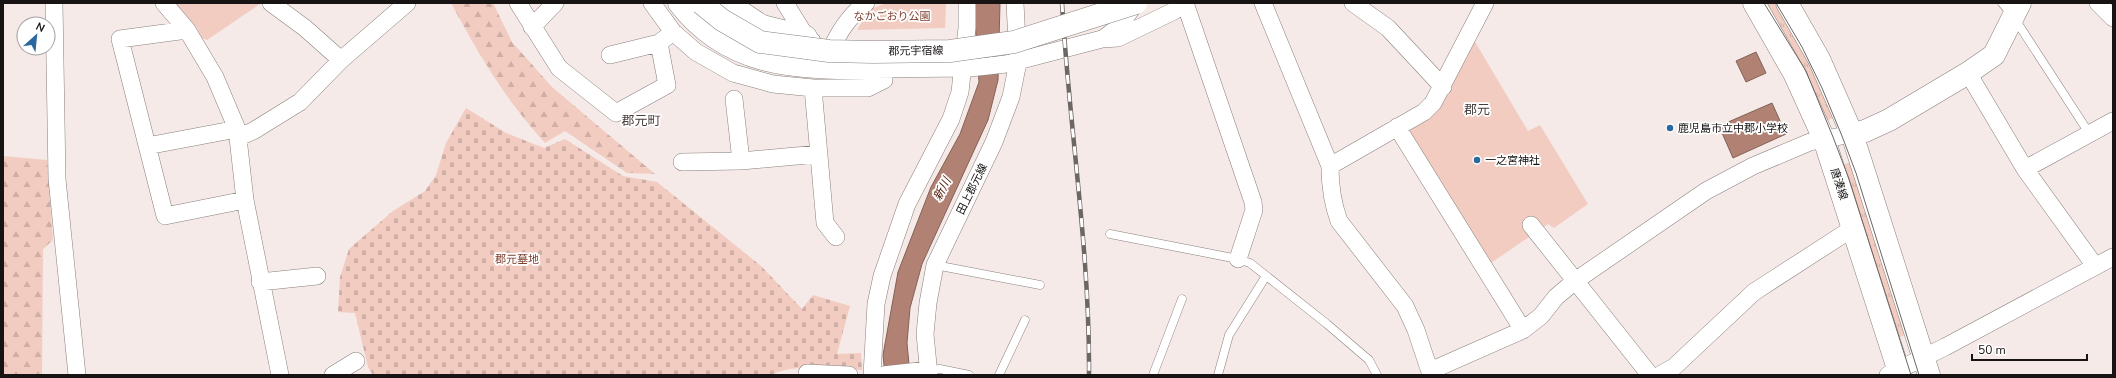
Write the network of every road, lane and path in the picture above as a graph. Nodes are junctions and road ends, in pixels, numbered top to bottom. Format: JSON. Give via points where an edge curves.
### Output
{"nodes":[{"id":1,"x":54,"y":3,"type":"edge"},
{"id":2,"x":164,"y":3,"type":"edge"},
{"id":3,"x":271,"y":3,"type":"edge"},
{"id":4,"x":407,"y":3,"type":"edge"},
{"id":5,"x":518,"y":3,"type":"edge"},
{"id":6,"x":555,"y":3,"type":"edge"},
{"id":7,"x":652,"y":3,"type":"edge"},
{"id":8,"x":679,"y":3,"type":"edge"},
{"id":9,"x":701,"y":3,"type":"edge"},
{"id":10,"x":727,"y":3,"type":"edge"},
{"id":11,"x":784,"y":3,"type":"edge"},
{"id":12,"x":967,"y":3,"type":"edge"},
{"id":13,"x":1015,"y":3,"type":"edge"},
{"id":14,"x":1135,"y":3,"type":"edge"},
{"id":15,"x":1140,"y":3,"type":"edge"},
{"id":16,"x":1184,"y":3,"type":"edge"},
{"id":17,"x":1263,"y":3,"type":"edge"},
{"id":18,"x":1353,"y":3,"type":"edge"},
{"id":19,"x":1485,"y":3,"type":"edge"},
{"id":20,"x":1754,"y":3,"type":"edge"},
{"id":21,"x":1787,"y":3,"type":"edge"},
{"id":22,"x":2098,"y":3,"type":"edge"},
{"id":23,"x":860,"y":5,"type":"edge"},
{"id":24,"x":2012,"y":7,"type":"edge"},
{"id":25,"x":2113,"y":18,"type":"edge"},
{"id":26,"x":532,"y":27,"type":"junction"},
{"id":27,"x":187,"y":30,"type":"junction"},
{"id":28,"x":673,"y":32,"type":"junction"},
{"id":29,"x":806,"y":37,"type":"junction"},
{"id":30,"x":1102,"y":39,"type":"junction"},
{"id":31,"x":659,"y":43,"type":"junction"},
{"id":32,"x":830,"y":52,"type":"junction"},
{"id":33,"x":610,"y":55,"type":"dead end"},
{"id":34,"x":341,"y":60,"type":"junction"},
{"id":35,"x":1012,"y":63,"type":"junction"},
{"id":36,"x":967,"y":68,"type":"junction"},
{"id":37,"x":879,"y":69,"type":"junction"},
{"id":38,"x":1968,"y":73,"type":"junction"},
{"id":39,"x":1443,"y":87,"type":"junction"},
{"id":40,"x":813,"y":88,"type":"junction"},
{"id":41,"x":734,"y":99,"type":"dead end"},
{"id":42,"x":2113,"y":121,"type":"edge"},
{"id":43,"x":1397,"y":127,"type":"junction"},
{"id":44,"x":238,"y":133,"type":"junction"},
{"id":45,"x":2089,"y":133,"type":"junction"},
{"id":46,"x":1852,"y":134,"type":"junction"},
{"id":47,"x":1824,"y":139,"type":"junction"},
{"id":48,"x":147,"y":146,"type":"junction"},
{"id":49,"x":818,"y":154,"type":"junction"},
{"id":50,"x":741,"y":161,"type":"junction"},
{"id":51,"x":682,"y":162,"type":"dead end"},
{"id":52,"x":1330,"y":166,"type":"junction"},
{"id":53,"x":2025,"y":169,"type":"junction"},
{"id":54,"x":245,"y":200,"type":"junction"},
{"id":55,"x":1530,"y":225,"type":"dead end"},
{"id":56,"x":1853,"y":228,"type":"junction"},
{"id":57,"x":1110,"y":234,"type":"dead end"},
{"id":58,"x":836,"y":237,"type":"dead end"},
{"id":59,"x":2113,"y":257,"type":"edge"},
{"id":60,"x":1238,"y":259,"type":"junction"},
{"id":61,"x":935,"y":266,"type":"junction"},
{"id":62,"x":2095,"y":266,"type":"junction"},
{"id":63,"x":317,"y":276,"type":"dead end"},
{"id":64,"x":1266,"y":276,"type":"junction"},
{"id":65,"x":1575,"y":281,"type":"junction"},
{"id":66,"x":260,"y":282,"type":"junction"},
{"id":67,"x":1040,"y":285,"type":"dead end"},
{"id":68,"x":1182,"y":299,"type":"dead end"},
{"id":69,"x":1025,"y":320,"type":"dead end"},
{"id":70,"x":1524,"y":330,"type":"junction"},
{"id":71,"x":356,"y":361,"type":"dead end"},
{"id":72,"x":1926,"y":366,"type":"edge"},
{"id":73,"x":807,"y":373,"type":"dead end"},
{"id":74,"x":928,"y":373,"type":"edge"},
{"id":75,"x":1431,"y":373,"type":"edge"},
{"id":76,"x":1896,"y":373,"type":"edge"},
{"id":77,"x":77,"y":375,"type":"edge"},
{"id":78,"x":280,"y":375,"type":"edge"},
{"id":79,"x":334,"y":375,"type":"edge"},
{"id":80,"x":849,"y":375,"type":"edge"},
{"id":81,"x":872,"y":375,"type":"edge"},
{"id":82,"x":883,"y":375,"type":"edge"},
{"id":83,"x":969,"y":375,"type":"edge"},
{"id":84,"x":998,"y":375,"type":"edge"},
{"id":85,"x":1153,"y":375,"type":"edge"},
{"id":86,"x":1218,"y":375,"type":"edge"},
{"id":87,"x":1377,"y":375,"type":"edge"},
{"id":88,"x":1650,"y":375,"type":"edge"},
{"id":89,"x":1660,"y":375,"type":"edge"}],
"edges":[{"from":1,"to":77,"type":"street","via":[[57,179]]},
{"from":2,"to":27,"type":"street"},
{"from":3,"to":34,"type":"street","via":[[305,28]]},
{"from":4,"to":34,"type":"street"},
{"from":5,"to":26,"type":"street"},
{"from":6,"to":26,"type":"street"},
{"from":7,"to":28,"type":"street"},
{"from":8,"to":37,"type":"street","via":[[697,24],[720,41],[762,60],[794,66]]},
{"from":9,"to":14,"type":"street","name":"郡元宇宿線","bridge":true,"via":[[722,20],[760,42],[821,50],[873,52],[950,51],[1014,42]]},
{"from":10,"to":29,"type":"street","via":[[762,26]]},
{"from":11,"to":29,"type":"street"},
{"from":12,"to":36,"type":"street"},
{"from":13,"to":35,"type":"street","name":"田上郡元線"},
{"from":14,"to":30,"type":"street","via":[[1120,26]]},
{"from":15,"to":16,"type":"street","via":[[1142,10],[1150,12]]},
{"from":16,"to":30,"type":"street","via":[[1174,11],[1118,38]]},
{"from":16,"to":60,"type":"street","via":[[1253,202],[1254,210]]},
{"from":17,"to":52,"type":"street"},
{"from":18,"to":39,"type":"street","via":[[1388,28]]},
{"from":19,"to":39,"type":"street"},
{"from":20,"to":47,"type":"street","name":"唐湊線","via":[[1794,73]]},
{"from":21,"to":46,"type":"street","via":[[1819,58]]},
{"from":22,"to":25,"type":"street"},
{"from":23,"to":32,"type":"street","via":[[837,36]]},
{"from":24,"to":38,"type":"street","via":[[1994,55]]},
{"from":24,"to":45,"type":"lane"},
{"from":26,"to":31,"type":"street","via":[[559,68],[616,112],[667,85]]},
{"from":27,"to":44,"type":"street","via":[[215,77]]},
{"from":27,"to":48,"type":"street","via":[[120,38]]},
{"from":28,"to":31,"type":"street"},
{"from":28,"to":40,"type":"street","via":[[696,52],[733,73],[773,84]]},
{"from":29,"to":32,"type":"street"},
{"from":30,"to":35,"type":"street"},
{"from":31,"to":33,"type":"street"},
{"from":32,"to":37,"type":"street","via":[[857,65]]},
{"from":34,"to":44,"type":"street","via":[[300,102],[254,131]]},
{"from":35,"to":36,"type":"street"},
{"from":35,"to":61,"type":"street","name":"田上郡元線","via":[[1011,97],[994,142]]},
{"from":36,"to":37,"type":"street"},
{"from":36,"to":81,"type":"street","via":[[951,119],[907,204],[882,276],[876,304]]},
{"from":37,"to":40,"type":"street","via":[[884,80],[868,88]]},
{"from":38,"to":46,"type":"street","via":[[1889,120]]},
{"from":38,"to":53,"type":"street"},
{"from":39,"to":43,"type":"street","via":[[1424,112]]},
{"from":40,"to":49,"type":"street"},
{"from":41,"to":50,"type":"street"},
{"from":42,"to":45,"type":"street"},
{"from":43,"to":52,"type":"street"},
{"from":43,"to":70,"type":"street"},
{"from":44,"to":48,"type":"street"},
{"from":44,"to":54,"type":"street"},
{"from":45,"to":53,"type":"street"},
{"from":46,"to":47,"type":"street"},
{"from":46,"to":72,"type":"street"},
{"from":47,"to":56,"type":"street","name":"唐湊線"},
{"from":47,"to":65,"type":"street","via":[[1810,142],[1753,166],[1706,191]]},
{"from":48,"to":54,"type":"street","via":[[165,216]]},
{"from":49,"to":50,"type":"street"},
{"from":49,"to":58,"type":"street","via":[[825,223]]},
{"from":50,"to":51,"type":"street"},
{"from":52,"to":75,"type":"street","via":[[1333,205],[1339,221],[1405,306]]},
{"from":53,"to":62,"type":"street"},
{"from":54,"to":66,"type":"street"},
{"from":55,"to":65,"type":"street"},
{"from":56,"to":76,"type":"street","name":"唐湊線"},
{"from":56,"to":89,"type":"street","via":[[1754,292],[1674,367]]},
{"from":57,"to":60,"type":"lane"},
{"from":59,"to":62,"type":"street"},
{"from":60,"to":64,"type":"lane","via":[[1250,263]]},
{"from":61,"to":67,"type":"lane"},
{"from":61,"to":74,"type":"street","name":"田上郡元線","via":[[925,334]]},
{"from":62,"to":72,"type":"street","via":[[1945,347]]},
{"from":63,"to":66,"type":"street"},
{"from":64,"to":86,"type":"lane","via":[[1229,335]]},
{"from":64,"to":87,"type":"lane","via":[[1369,360]]},
{"from":65,"to":70,"type":"street"},
{"from":65,"to":88,"type":"street"},
{"from":66,"to":78,"type":"street"},
{"from":68,"to":85,"type":"lane"},
{"from":69,"to":84,"type":"lane"},
{"from":70,"to":75,"type":"street"},
{"from":71,"to":79,"type":"street"},
{"from":72,"to":76,"type":"street"},
{"from":73,"to":80,"type":"street"},
{"from":74,"to":82,"type":"street"},
{"from":74,"to":83,"type":"lane","via":[[940,368]]}]}
